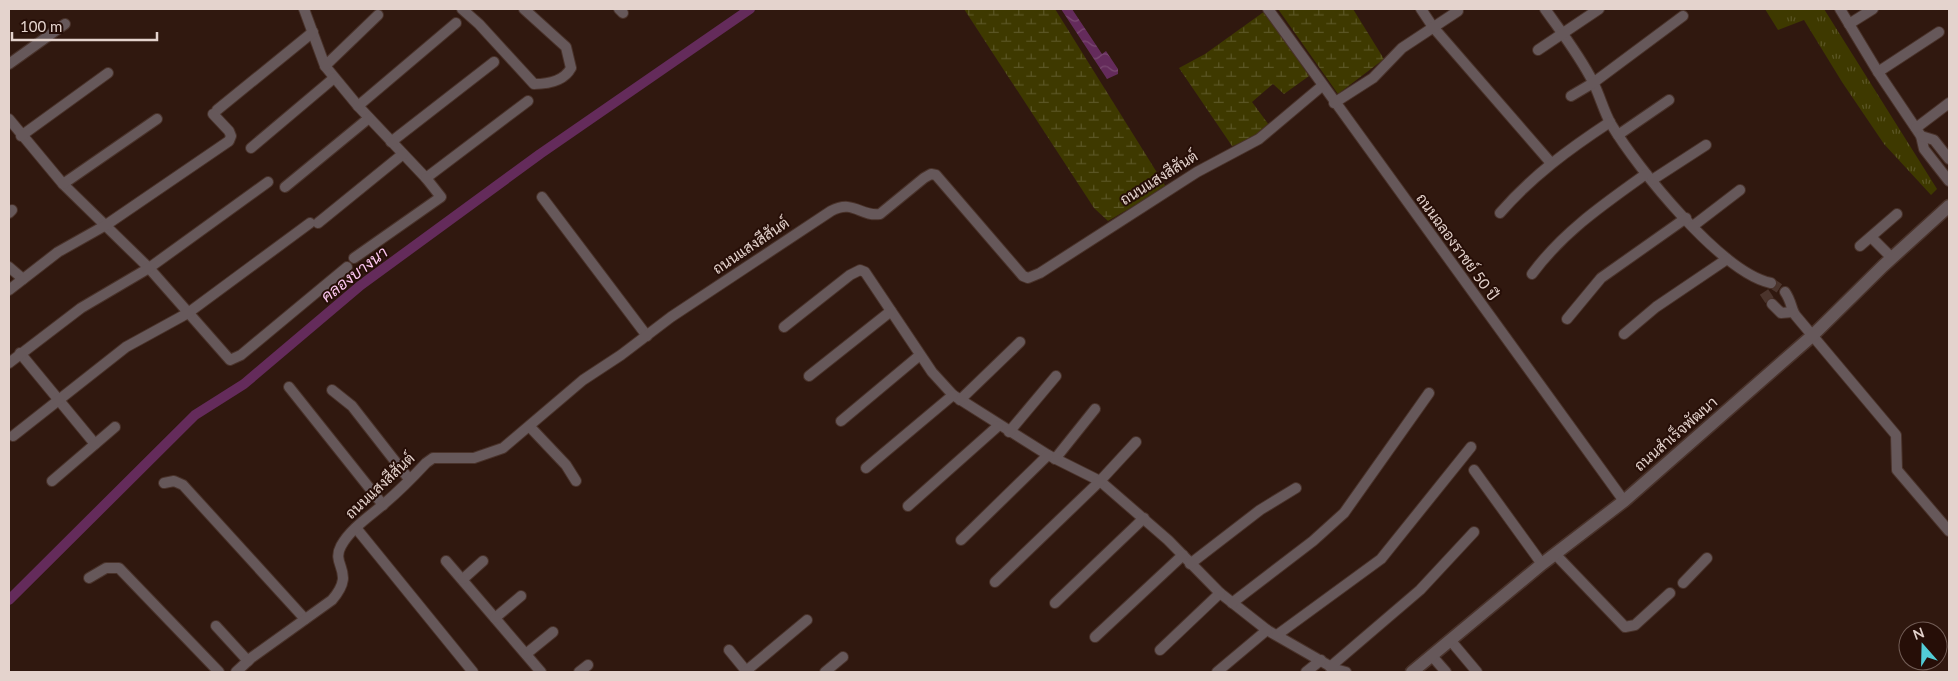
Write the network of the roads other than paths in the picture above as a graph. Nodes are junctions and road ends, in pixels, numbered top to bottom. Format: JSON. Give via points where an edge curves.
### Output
{"nodes":[{"id":1,"x":305,"y":9,"type":"edge"},
{"id":2,"x":462,"y":9,"type":"edge"},
{"id":3,"x":524,"y":9,"type":"edge"},
{"id":4,"x":1268,"y":9,"type":"edge"},
{"id":5,"x":1421,"y":9,"type":"edge"},
{"id":6,"x":1545,"y":9,"type":"edge"},
{"id":7,"x":1599,"y":9,"type":"edge"},
{"id":8,"x":1840,"y":9,"type":"edge"},
{"id":9,"x":1873,"y":9,"type":"edge"},
{"id":10,"x":1458,"y":11,"type":"dead end"},
{"id":11,"x":378,"y":16,"type":"dead end"},
{"id":12,"x":1683,"y":16,"type":"dead end"},
{"id":13,"x":456,"y":23,"type":"dead end"},
{"id":14,"x":65,"y":24,"type":"dead end"},
{"id":15,"x":1849,"y":24,"type":"junction"},
{"id":16,"x":1433,"y":27,"type":"junction"},
{"id":17,"x":313,"y":32,"type":"junction"},
{"id":18,"x":1939,"y":32,"type":"dead end"},
{"id":19,"x":1562,"y":34,"type":"junction"},
{"id":20,"x":1538,"y":50,"type":"dead end"},
{"id":21,"x":494,"y":62,"type":"dead end"},
{"id":22,"x":9,"y":64,"type":"edge"},
{"id":23,"x":325,"y":66,"type":"junction"},
{"id":24,"x":1878,"y":72,"type":"junction"},
{"id":25,"x":108,"y":73,"type":"dead end"},
{"id":26,"x":334,"y":78,"type":"junction"},
{"id":27,"x":1593,"y":83,"type":"junction"},
{"id":28,"x":1322,"y":86,"type":"junction"},
{"id":29,"x":1571,"y":96,"type":"dead end"},
{"id":30,"x":528,"y":100,"type":"dead end"},
{"id":31,"x":1669,"y":100,"type":"dead end"},
{"id":32,"x":1334,"y":102,"type":"junction"},
{"id":33,"x":1949,"y":103,"type":"edge"},
{"id":34,"x":358,"y":106,"type":"junction"},
{"id":35,"x":369,"y":118,"type":"junction"},
{"id":36,"x":9,"y":119,"type":"edge"},
{"id":37,"x":157,"y":120,"type":"dead end"},
{"id":38,"x":1610,"y":122,"type":"junction"},
{"id":39,"x":1918,"y":132,"type":"junction"},
{"id":40,"x":1618,"y":135,"type":"junction"},
{"id":41,"x":21,"y":136,"type":"junction"},
{"id":42,"x":391,"y":142,"type":"junction"},
{"id":43,"x":1706,"y":145,"type":"dead end"},
{"id":44,"x":251,"y":148,"type":"dead end"},
{"id":45,"x":403,"y":154,"type":"junction"},
{"id":46,"x":1949,"y":158,"type":"edge"},
{"id":47,"x":1551,"y":163,"type":"junction"},
{"id":48,"x":1649,"y":177,"type":"junction"},
{"id":49,"x":426,"y":178,"type":"junction"},
{"id":50,"x":1949,"y":180,"type":"edge"},
{"id":51,"x":268,"y":182,"type":"dead end"},
{"id":52,"x":63,"y":184,"type":"junction"},
{"id":53,"x":284,"y":187,"type":"dead end"},
{"id":54,"x":1740,"y":190,"type":"dead end"},
{"id":55,"x":542,"y":197,"type":"dead end"},
{"id":56,"x":1949,"y":206,"type":"edge"},
{"id":57,"x":1500,"y":213,"type":"dead end"},
{"id":58,"x":1897,"y":214,"type":"dead end"},
{"id":59,"x":1686,"y":218,"type":"junction"},
{"id":60,"x":106,"y":225,"type":"junction"},
{"id":61,"x":1694,"y":226,"type":"junction"},
{"id":62,"x":1871,"y":236,"type":"junction"},
{"id":63,"x":1860,"y":246,"type":"dead end"},
{"id":64,"x":1885,"y":251,"type":"junction"},
{"id":65,"x":354,"y":258,"type":"dead end"},
{"id":66,"x":1727,"y":259,"type":"junction"},
{"id":67,"x":9,"y":267,"type":"edge"},
{"id":68,"x":347,"y":267,"type":"dead end"},
{"id":69,"x":149,"y":268,"type":"junction"},
{"id":70,"x":1532,"y":274,"type":"dead end"},
{"id":71,"x":23,"y":278,"type":"junction"},
{"id":72,"x":1759,"y":281,"type":"junction"},
{"id":73,"x":1771,"y":283,"type":"tunnel mouth"},
{"id":74,"x":9,"y":290,"type":"edge"},
{"id":75,"x":1764,"y":292,"type":"tunnel mouth"},
{"id":76,"x":1785,"y":292,"type":"tunnel mouth"},
{"id":77,"x":1772,"y":304,"type":"tunnel mouth"},
{"id":78,"x":891,"y":311,"type":"junction"},
{"id":79,"x":188,"y":313,"type":"junction"},
{"id":80,"x":1795,"y":314,"type":"junction"},
{"id":81,"x":1567,"y":319,"type":"dead end"},
{"id":82,"x":784,"y":327,"type":"dead end"},
{"id":83,"x":1809,"y":332,"type":"junction"},
{"id":84,"x":1624,"y":334,"type":"dead end"},
{"id":85,"x":647,"y":336,"type":"junction"},
{"id":86,"x":1020,"y":342,"type":"dead end"},
{"id":87,"x":20,"y":354,"type":"junction"},
{"id":88,"x":920,"y":355,"type":"junction"},
{"id":89,"x":9,"y":363,"type":"edge"},
{"id":90,"x":809,"y":376,"type":"dead end"},
{"id":91,"x":1056,"y":376,"type":"dead end"},
{"id":92,"x":289,"y":387,"type":"dead end"},
{"id":93,"x":332,"y":390,"type":"dead end"},
{"id":94,"x":1429,"y":394,"type":"dead end"},
{"id":95,"x":956,"y":398,"type":"junction"},
{"id":96,"x":59,"y":399,"type":"junction"},
{"id":97,"x":1095,"y":408,"type":"dead end"},
{"id":98,"x":841,"y":421,"type":"dead end"},
{"id":99,"x":998,"y":426,"type":"junction"},
{"id":100,"x":114,"y":427,"type":"dead end"},
{"id":101,"x":530,"y":427,"type":"junction"},
{"id":102,"x":1009,"y":432,"type":"junction"},
{"id":103,"x":13,"y":436,"type":"dead end"},
{"id":104,"x":1136,"y":442,"type":"dead end"},
{"id":105,"x":95,"y":444,"type":"junction"},
{"id":106,"x":1471,"y":447,"type":"dead end"},
{"id":107,"x":1051,"y":457,"type":"junction"},
{"id":108,"x":866,"y":468,"type":"dead end"},
{"id":109,"x":1474,"y":470,"type":"dead end"},
{"id":110,"x":410,"y":479,"type":"junction"},
{"id":111,"x":52,"y":480,"type":"dead end"},
{"id":112,"x":576,"y":481,"type":"dead end"},
{"id":113,"x":1100,"y":481,"type":"junction"},
{"id":114,"x":164,"y":482,"type":"dead end"},
{"id":115,"x":1296,"y":488,"type":"dead end"},
{"id":116,"x":1624,"y":501,"type":"junction"},
{"id":117,"x":383,"y":505,"type":"junction"},
{"id":118,"x":908,"y":506,"type":"dead end"},
{"id":119,"x":1144,"y":518,"type":"junction"},
{"id":120,"x":356,"y":528,"type":"junction"},
{"id":121,"x":1949,"y":531,"type":"edge"},
{"id":122,"x":1474,"y":532,"type":"dead end"},
{"id":123,"x":961,"y":540,"type":"dead end"},
{"id":124,"x":1182,"y":555,"type":"junction"},
{"id":125,"x":1556,"y":555,"type":"junction"},
{"id":126,"x":1707,"y":558,"type":"dead end"},
{"id":127,"x":446,"y":560,"type":"dead end"},
{"id":128,"x":483,"y":561,"type":"dead end"},
{"id":129,"x":1190,"y":564,"type":"junction"},
{"id":130,"x":1542,"y":564,"type":"junction"},
{"id":131,"x":89,"y":578,"type":"dead end"},
{"id":132,"x":463,"y":580,"type":"junction"},
{"id":133,"x":995,"y":582,"type":"dead end"},
{"id":134,"x":1683,"y":583,"type":"dead end"},
{"id":135,"x":1220,"y":593,"type":"junction"},
{"id":136,"x":1670,"y":593,"type":"dead end"},
{"id":137,"x":521,"y":596,"type":"dead end"},
{"id":138,"x":1055,"y":603,"type":"dead end"},
{"id":139,"x":1232,"y":603,"type":"junction"},
{"id":140,"x":495,"y":618,"type":"junction"},
{"id":141,"x":306,"y":619,"type":"junction"},
{"id":142,"x":807,"y":620,"type":"dead end"},
{"id":143,"x":216,"y":626,"type":"dead end"},
{"id":144,"x":1268,"y":630,"type":"junction"},
{"id":145,"x":553,"y":632,"type":"dead end"},
{"id":146,"x":1277,"y":635,"type":"junction"},
{"id":147,"x":1096,"y":638,"type":"dead end"},
{"id":148,"x":1451,"y":641,"type":"junction"},
{"id":149,"x":729,"y":650,"type":"dead end"},
{"id":150,"x":1160,"y":650,"type":"dead end"},
{"id":151,"x":526,"y":654,"type":"junction"},
{"id":152,"x":1432,"y":656,"type":"junction"},
{"id":153,"x":843,"y":657,"type":"dead end"},
{"id":154,"x":1321,"y":660,"type":"junction"},
{"id":155,"x":248,"y":661,"type":"junction"},
{"id":156,"x":588,"y":665,"type":"dead end"},
{"id":157,"x":1333,"y":669,"type":"edge"},
{"id":158,"x":746,"y":671,"type":"edge"},
{"id":159,"x":219,"y":672,"type":"edge"},
{"id":160,"x":236,"y":672,"type":"edge"},
{"id":161,"x":473,"y":672,"type":"edge"},
{"id":162,"x":541,"y":672,"type":"edge"},
{"id":163,"x":579,"y":672,"type":"edge"},
{"id":164,"x":825,"y":672,"type":"edge"},
{"id":165,"x":1218,"y":672,"type":"edge"},
{"id":166,"x":1306,"y":672,"type":"edge"},
{"id":167,"x":1346,"y":672,"type":"edge"},
{"id":168,"x":1412,"y":672,"type":"edge"},
{"id":169,"x":1446,"y":672,"type":"edge"},
{"id":170,"x":1477,"y":672,"type":"edge"}],
"edges":[{"from":1,"to":17,"type":"street"},
{"from":2,"to":3,"type":"street","via":[[534,84],[551,83],[568,75],[571,68],[566,47]]},
{"from":4,"to":28,"type":"street","name":"ถนนฉลองราชย์ 50 ปี"},
{"from":5,"to":16,"type":"street"},
{"from":6,"to":19,"type":"street"},
{"from":7,"to":19,"type":"street"},
{"from":8,"to":15,"type":"street"},
{"from":9,"to":15,"type":"street"},
{"from":10,"to":16,"type":"street"},
{"from":11,"to":23,"type":"street"},
{"from":12,"to":27,"type":"street"},
{"from":13,"to":34,"type":"street"},
{"from":14,"to":22,"type":"street"},
{"from":15,"to":24,"type":"street"},
{"from":16,"to":32,"type":"street","via":[[1402,48],[1372,78]]},
{"from":16,"to":47,"type":"street"},
{"from":17,"to":23,"type":"street"},
{"from":17,"to":60,"type":"street","via":[[215,112],[232,136],[229,141]]},
{"from":18,"to":24,"type":"street"},
{"from":19,"to":20,"type":"street"},
{"from":19,"to":27,"type":"street"},
{"from":21,"to":42,"type":"street"},
{"from":23,"to":26,"type":"street"},
{"from":24,"to":39,"type":"street"},
{"from":25,"to":41,"type":"street"},
{"from":26,"to":34,"type":"street"},
{"from":26,"to":44,"type":"street"},
{"from":27,"to":29,"type":"street"},
{"from":27,"to":38,"type":"street"},
{"from":28,"to":32,"type":"street","name":"ถนนฉลองราชย์ 50 ปี"},
{"from":28,"to":85,"type":"street","name":"ถนนแสงสีสันต์","via":[[1259,139],[1196,172],[1034,276],[1023,276],[941,179],[932,174],[880,214],[846,206],[831,211]]},
{"from":30,"to":49,"type":"street"},
{"from":31,"to":40,"type":"street"},
{"from":32,"to":116,"type":"street","name":"ถนนฉลองราชย์ 50 ปี"},
{"from":33,"to":39,"type":"street"},
{"from":34,"to":35,"type":"street"},
{"from":35,"to":42,"type":"street"},
{"from":35,"to":53,"type":"street"},
{"from":36,"to":41,"type":"street"},
{"from":37,"to":52,"type":"street"},
{"from":38,"to":40,"type":"street"},
{"from":38,"to":47,"type":"street"},
{"from":39,"to":46,"type":"street","via":[[1934,140]]},
{"from":39,"to":50,"type":"street","via":[[1924,149]]},
{"from":40,"to":48,"type":"street"},
{"from":41,"to":52,"type":"street"},
{"from":42,"to":45,"type":"street"},
{"from":43,"to":48,"type":"street"},
{"from":45,"to":49,"type":"street"},
{"from":45,"to":79,"type":"street","via":[[314,223]]},
{"from":47,"to":57,"type":"street"},
{"from":48,"to":59,"type":"street"},
{"from":48,"to":70,"type":"street","via":[[1598,208],[1557,243]]},
{"from":49,"to":65,"type":"street","via":[[441,197]]},
{"from":51,"to":69,"type":"street"},
{"from":52,"to":60,"type":"street"},
{"from":54,"to":61,"type":"street"},
{"from":55,"to":85,"type":"street"},
{"from":56,"to":64,"type":"street","name":"ถนนสำเร็จพัฒนา"},
{"from":58,"to":62,"type":"street"},
{"from":59,"to":61,"type":"street"},
{"from":59,"to":81,"type":"street","via":[[1601,278]]},
{"from":60,"to":69,"type":"street"},
{"from":60,"to":71,"type":"street","via":[[58,252]]},
{"from":61,"to":66,"type":"street"},
{"from":62,"to":63,"type":"street"},
{"from":62,"to":64,"type":"street"},
{"from":64,"to":83,"type":"street","name":"ถนนสำเร็จพัฒนา"},
{"from":66,"to":72,"type":"street"},
{"from":66,"to":84,"type":"street","via":[[1656,307]]},
{"from":67,"to":71,"type":"street"},
{"from":68,"to":79,"type":"street","via":[[241,355],[230,360]]},
{"from":69,"to":79,"type":"street"},
{"from":69,"to":87,"type":"street","via":[[81,308]]},
{"from":71,"to":74,"type":"street"},
{"from":72,"to":73,"type":"street"},
{"from":72,"to":75,"type":"street"},
{"from":76,"to":80,"type":"street"},
{"from":77,"to":80,"type":"street","via":[[1781,313]]},
{"from":78,"to":82,"type":"street","via":[[870,276],[860,270]]},
{"from":78,"to":88,"type":"street"},
{"from":78,"to":90,"type":"street"},
{"from":79,"to":96,"type":"street","via":[[126,347]]},
{"from":80,"to":83,"type":"street"},
{"from":83,"to":116,"type":"street","name":"ถนนสำเร็จพัฒนา"},
{"from":83,"to":121,"type":"street","via":[[1896,435],[1897,470]]},
{"from":85,"to":101,"type":"street","name":"ถนนแสงสีสันต์","via":[[584,380]]},
{"from":86,"to":95,"type":"street"},
{"from":87,"to":89,"type":"street"},
{"from":87,"to":96,"type":"street"},
{"from":88,"to":95,"type":"street"},
{"from":88,"to":98,"type":"street"},
{"from":91,"to":102,"type":"street"},
{"from":92,"to":117,"type":"street"},
{"from":93,"to":110,"type":"street","via":[[352,406]]},
{"from":94,"to":139,"type":"street","via":[[1344,513]]},
{"from":95,"to":99,"type":"street"},
{"from":95,"to":108,"type":"street"},
{"from":96,"to":103,"type":"street"},
{"from":96,"to":105,"type":"street"},
{"from":97,"to":107,"type":"street"},
{"from":99,"to":102,"type":"street"},
{"from":99,"to":118,"type":"street"},
{"from":100,"to":105,"type":"street"},
{"from":101,"to":110,"type":"street","name":"ถนนแสงสีสันต์","via":[[503,448],[489,454],[474,458],[433,458]]},
{"from":101,"to":112,"type":"street","via":[[566,465]]},
{"from":102,"to":107,"type":"street"},
{"from":104,"to":113,"type":"street"},
{"from":105,"to":111,"type":"street"},
{"from":106,"to":146,"type":"street","via":[[1381,559]]},
{"from":107,"to":113,"type":"street"},
{"from":107,"to":123,"type":"street"},
{"from":109,"to":130,"type":"street"},
{"from":110,"to":117,"type":"street","name":"ถนนแสงสีสันต์"},
{"from":113,"to":119,"type":"street"},
{"from":113,"to":133,"type":"street"},
{"from":114,"to":141,"type":"street","via":[[183,484]]},
{"from":115,"to":129,"type":"street","via":[[1260,510]]},
{"from":116,"to":125,"type":"street","name":"ถนนสำเร็จพัฒนา"},
{"from":117,"to":120,"type":"street","name":"ถนนแสงสีสันต์"},
{"from":119,"to":124,"type":"street"},
{"from":119,"to":138,"type":"street"},
{"from":120,"to":141,"type":"street","name":"ถนนแสงสีสันต์","via":[[340,547],[342,588],[326,606]]},
{"from":120,"to":161,"type":"street"},
{"from":122,"to":157,"type":"street","via":[[1420,590]]},
{"from":124,"to":129,"type":"street"},
{"from":124,"to":147,"type":"street"},
{"from":125,"to":130,"type":"street","name":"ถนนสำเร็จพัฒนา"},
{"from":125,"to":136,"type":"street","via":[[1625,627],[1634,625]]},
{"from":126,"to":134,"type":"street"},
{"from":127,"to":132,"type":"street"},
{"from":128,"to":132,"type":"street"},
{"from":129,"to":135,"type":"street"},
{"from":130,"to":148,"type":"street","name":"ถนนสำเร็จพัฒนา"},
{"from":131,"to":159,"type":"street","via":[[106,568],[119,568]]},
{"from":132,"to":140,"type":"street"},
{"from":135,"to":139,"type":"street"},
{"from":135,"to":150,"type":"street"},
{"from":137,"to":140,"type":"street"},
{"from":139,"to":144,"type":"street"},
{"from":140,"to":151,"type":"street"},
{"from":141,"to":155,"type":"street","name":"ถนนแสงสีสันต์"},
{"from":142,"to":158,"type":"street"},
{"from":143,"to":155,"type":"street"},
{"from":144,"to":146,"type":"street"},
{"from":144,"to":165,"type":"street"},
{"from":145,"to":151,"type":"street"},
{"from":146,"to":154,"type":"street"},
{"from":148,"to":152,"type":"street","name":"ถนนสำเร็จพัฒนา"},
{"from":148,"to":170,"type":"street"},
{"from":149,"to":158,"type":"street"},
{"from":151,"to":162,"type":"street"},
{"from":152,"to":168,"type":"street","name":"ถนนสำเร็จพัฒนา"},
{"from":152,"to":169,"type":"street"},
{"from":153,"to":164,"type":"street"},
{"from":154,"to":157,"type":"street"},
{"from":154,"to":166,"type":"street"},
{"from":155,"to":160,"type":"street","name":"ถนนแสงสีสันต์"},
{"from":156,"to":163,"type":"street"},
{"from":157,"to":167,"type":"street"}]}
